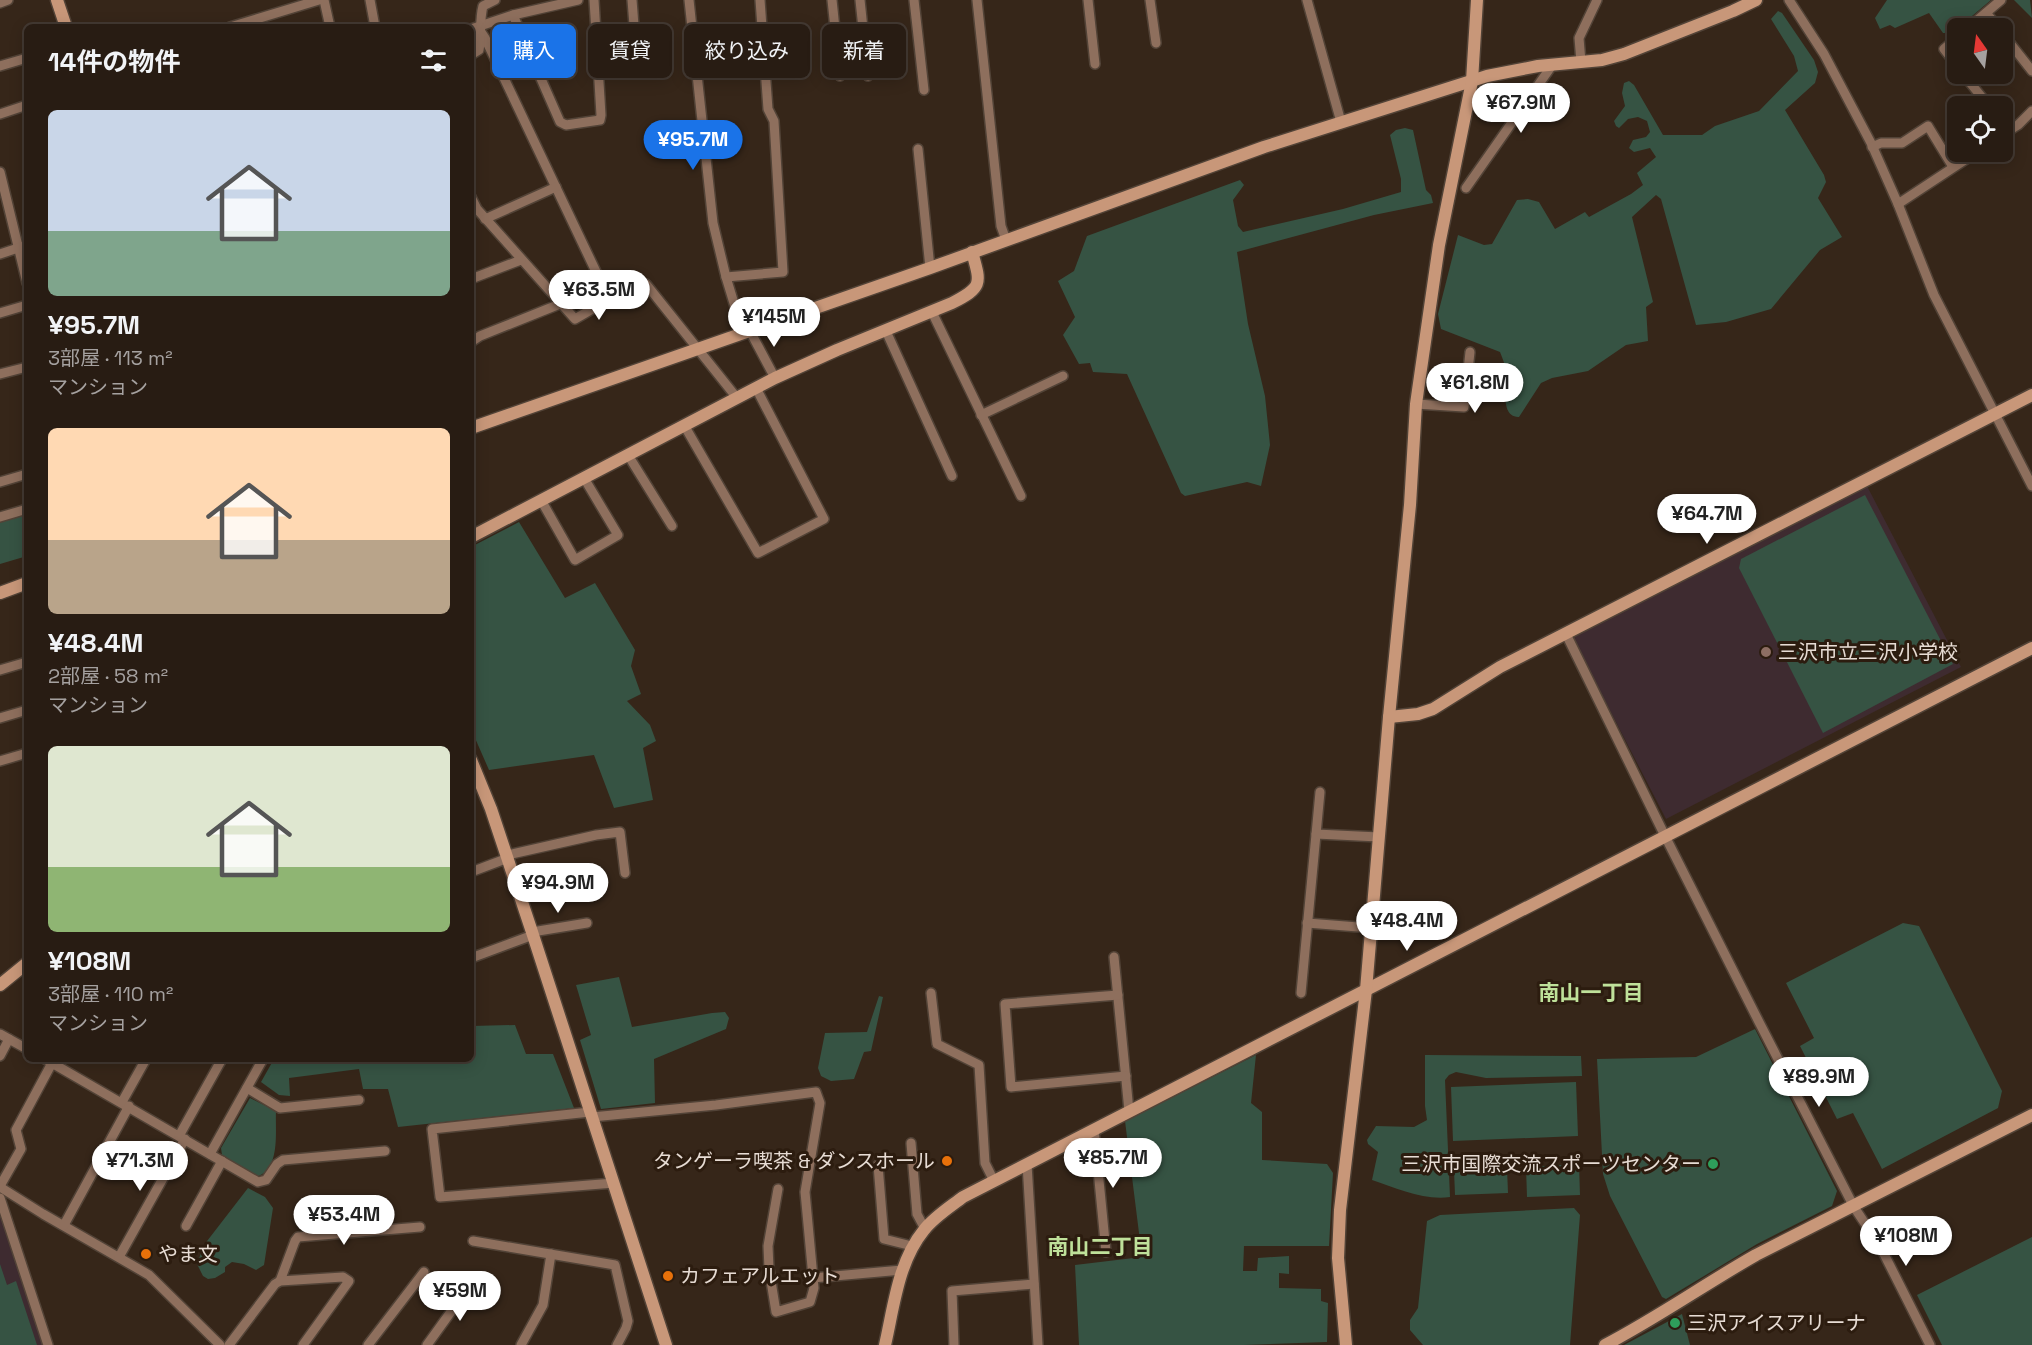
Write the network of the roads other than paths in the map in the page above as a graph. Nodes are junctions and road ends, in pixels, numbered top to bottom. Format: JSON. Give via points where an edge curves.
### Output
{"nodes":[{"id":1,"x":8,"y":0,"type":"edge"},
{"id":2,"x":57,"y":0,"type":"edge"},
{"id":3,"x":319,"y":0,"type":"edge"},
{"id":4,"x":324,"y":0,"type":"edge"},
{"id":5,"x":370,"y":0,"type":"edge"},
{"id":6,"x":495,"y":0,"type":"edge"},
{"id":7,"x":578,"y":0,"type":"edge"},
{"id":8,"x":594,"y":0,"type":"edge"},
{"id":9,"x":632,"y":0,"type":"edge"},
{"id":10,"x":689,"y":0,"type":"edge"},
{"id":11,"x":760,"y":0,"type":"edge"},
{"id":12,"x":832,"y":0,"type":"edge"},
{"id":13,"x":860,"y":0,"type":"edge"},
{"id":14,"x":914,"y":0,"type":"edge"},
{"id":15,"x":977,"y":0,"type":"edge"},
{"id":16,"x":1088,"y":0,"type":"edge"},
{"id":17,"x":1150,"y":0,"type":"edge"},
{"id":18,"x":1307,"y":0,"type":"edge"},
{"id":19,"x":1477,"y":0,"type":"edge"},
{"id":20,"x":1597,"y":0,"type":"edge"},
{"id":21,"x":1756,"y":0,"type":"edge"},
{"id":22,"x":1789,"y":0,"type":"edge"},
{"id":23,"x":2001,"y":0,"type":"edge"},
{"id":24,"x":561,"y":2,"type":"edge"},
{"id":25,"x":0,"y":3,"type":"edge"},
{"id":26,"x":1986,"y":13,"type":"junction"},
{"id":27,"x":513,"y":15,"type":"junction"},
{"id":28,"x":1980,"y":18,"type":"edge"},
{"id":29,"x":1990,"y":18,"type":"edge"},
{"id":30,"x":65,"y":24,"type":"edge"},
{"id":31,"x":240,"y":24,"type":"edge"},
{"id":32,"x":329,"y":24,"type":"edge"},
{"id":33,"x":374,"y":24,"type":"edge"},
{"id":34,"x":634,"y":24,"type":"edge"},
{"id":35,"x":835,"y":24,"type":"edge"},
{"id":36,"x":863,"y":24,"type":"edge"},
{"id":37,"x":477,"y":29,"type":"edge"},
{"id":38,"x":1156,"y":43,"type":"dead end"},
{"id":39,"x":2013,"y":47,"type":"edge"},
{"id":40,"x":474,"y":53,"type":"edge"},
{"id":41,"x":24,"y":59,"type":"edge"},
{"id":42,"x":1581,"y":62,"type":"junction"},
{"id":43,"x":1095,"y":64,"type":"dead end"},
{"id":44,"x":1553,"y":64,"type":"junction"},
{"id":45,"x":0,"y":66,"type":"edge"},
{"id":46,"x":2032,"y":71,"type":"edge"},
{"id":47,"x":1472,"y":81,"type":"junction"},
{"id":48,"x":1971,"y":84,"type":"edge"},
{"id":49,"x":924,"y":90,"type":"dead end"},
{"id":50,"x":1981,"y":96,"type":"edge"},
{"id":51,"x":24,"y":106,"type":"edge"},
{"id":52,"x":2032,"y":111,"type":"edge"},
{"id":53,"x":0,"y":114,"type":"edge"},
{"id":54,"x":1341,"y":122,"type":"junction"},
{"id":55,"x":2013,"y":124,"type":"edge"},
{"id":56,"x":1872,"y":147,"type":"junction"},
{"id":57,"x":918,"y":149,"type":"dead end"},
{"id":58,"x":1961,"y":162,"type":"edge"},
{"id":59,"x":1953,"y":167,"type":"junction"},
{"id":60,"x":0,"y":172,"type":"edge"},
{"id":61,"x":556,"y":187,"type":"junction"},
{"id":62,"x":1466,"y":188,"type":"dead end"},
{"id":63,"x":474,"y":204,"type":"edge"},
{"id":64,"x":1898,"y":204,"type":"junction"},
{"id":65,"x":485,"y":219,"type":"junction"},
{"id":66,"x":1006,"y":240,"type":"junction"},
{"id":67,"x":24,"y":246,"type":"edge"},
{"id":68,"x":17,"y":249,"type":"junction"},
{"id":69,"x":972,"y":252,"type":"junction"},
{"id":70,"x":0,"y":254,"type":"edge"},
{"id":71,"x":521,"y":260,"type":"junction"},
{"id":72,"x":930,"y":268,"type":"junction"},
{"id":73,"x":24,"y":273,"type":"edge"},
{"id":74,"x":726,"y":277,"type":"junction"},
{"id":75,"x":474,"y":278,"type":"edge"},
{"id":76,"x":609,"y":299,"type":"junction"},
{"id":77,"x":560,"y":304,"type":"junction"},
{"id":78,"x":24,"y":306,"type":"edge"},
{"id":79,"x":932,"y":312,"type":"junction"},
{"id":80,"x":0,"y":313,"type":"edge"},
{"id":81,"x":886,"y":331,"type":"junction"},
{"id":82,"x":746,"y":332,"type":"junction"},
{"id":83,"x":474,"y":340,"type":"edge"},
{"id":84,"x":698,"y":348,"type":"junction"},
{"id":85,"x":1470,"y":352,"type":"dead end"},
{"id":86,"x":24,"y":368,"type":"edge"},
{"id":87,"x":0,"y":374,"type":"edge"},
{"id":88,"x":1063,"y":376,"type":"dead end"},
{"id":89,"x":775,"y":378,"type":"junction"},
{"id":90,"x":756,"y":388,"type":"junction"},
{"id":91,"x":2032,"y":395,"type":"edge"},
{"id":92,"x":736,"y":398,"type":"junction"},
{"id":93,"x":1416,"y":404,"type":"junction"},
{"id":94,"x":1995,"y":414,"type":"junction"},
{"id":95,"x":981,"y":415,"type":"junction"},
{"id":96,"x":684,"y":426,"type":"junction"},
{"id":97,"x":474,"y":427,"type":"edge"},
{"id":98,"x":628,"y":455,"type":"junction"},
{"id":99,"x":24,"y":475,"type":"edge"},
{"id":100,"x":952,"y":476,"type":"dead end"},
{"id":101,"x":584,"y":478,"type":"junction"},
{"id":102,"x":0,"y":482,"type":"edge"},
{"id":103,"x":2032,"y":486,"type":"edge"},
{"id":104,"x":1021,"y":496,"type":"dead end"},
{"id":105,"x":541,"y":500,"type":"junction"},
{"id":106,"x":24,"y":510,"type":"edge"},
{"id":107,"x":0,"y":517,"type":"edge"},
{"id":108,"x":672,"y":526,"type":"dead end"},
{"id":109,"x":474,"y":535,"type":"edge"},
{"id":110,"x":24,"y":584,"type":"edge"},
{"id":111,"x":0,"y":593,"type":"edge"},
{"id":112,"x":1566,"y":634,"type":"junction"},
{"id":113,"x":2032,"y":648,"type":"edge"},
{"id":114,"x":24,"y":663,"type":"edge"},
{"id":115,"x":0,"y":670,"type":"edge"},
{"id":116,"x":24,"y":711,"type":"edge"},
{"id":117,"x":1389,"y":717,"type":"junction"},
{"id":118,"x":0,"y":718,"type":"edge"},
{"id":119,"x":24,"y":754,"type":"edge"},
{"id":120,"x":0,"y":761,"type":"edge"},
{"id":121,"x":474,"y":768,"type":"edge"},
{"id":122,"x":1320,"y":792,"type":"dead end"},
{"id":123,"x":1316,"y":834,"type":"junction"},
{"id":124,"x":1665,"y":836,"type":"junction"},
{"id":125,"x":1379,"y":837,"type":"junction"},
{"id":126,"x":507,"y":857,"type":"junction"},
{"id":127,"x":474,"y":871,"type":"edge"},
{"id":128,"x":625,"y":873,"type":"dead end"},
{"id":129,"x":587,"y":923,"type":"dead end"},
{"id":130,"x":1308,"y":923,"type":"junction"},
{"id":131,"x":1371,"y":928,"type":"junction"},
{"id":132,"x":533,"y":934,"type":"junction"},
{"id":133,"x":474,"y":957,"type":"edge"},
{"id":134,"x":1114,"y":957,"type":"dead end"},
{"id":135,"x":24,"y":965,"type":"edge"},
{"id":136,"x":0,"y":985,"type":"edge"},
{"id":137,"x":1366,"y":990,"type":"junction"},
{"id":138,"x":931,"y":993,"type":"dead end"},
{"id":139,"x":1301,"y":993,"type":"dead end"},
{"id":140,"x":1118,"y":995,"type":"junction"},
{"id":141,"x":0,"y":1034,"type":"edge"},
{"id":142,"x":9,"y":1039,"type":"junction"},
{"id":143,"x":24,"y":1047,"type":"edge"},
{"id":144,"x":0,"y":1056,"type":"edge"},
{"id":145,"x":55,"y":1062,"type":"edge"},
{"id":146,"x":145,"y":1062,"type":"edge"},
{"id":147,"x":220,"y":1062,"type":"edge"},
{"id":148,"x":261,"y":1062,"type":"edge"},
{"id":149,"x":1126,"y":1076,"type":"junction"},
{"id":150,"x":247,"y":1088,"type":"junction"},
{"id":151,"x":359,"y":1100,"type":"dead end"},
{"id":152,"x":125,"y":1104,"type":"junction"},
{"id":153,"x":1129,"y":1111,"type":"junction"},
{"id":154,"x":591,"y":1115,"type":"junction"},
{"id":155,"x":2032,"y":1115,"type":"edge"},
{"id":156,"x":1094,"y":1129,"type":"junction"},
{"id":157,"x":182,"y":1137,"type":"junction"},
{"id":158,"x":911,"y":1143,"type":"dead end"},
{"id":159,"x":385,"y":1151,"type":"dead end"},
{"id":160,"x":210,"y":1154,"type":"junction"},
{"id":161,"x":222,"y":1161,"type":"junction"},
{"id":162,"x":1027,"y":1164,"type":"junction"},
{"id":163,"x":878,"y":1165,"type":"dead end"},
{"id":164,"x":994,"y":1181,"type":"junction"},
{"id":165,"x":614,"y":1183,"type":"junction"},
{"id":166,"x":0,"y":1187,"type":"edge"},
{"id":167,"x":778,"y":1189,"type":"dead end"},
{"id":168,"x":0,"y":1198,"type":"edge"},
{"id":169,"x":1854,"y":1207,"type":"junction"},
{"id":170,"x":64,"y":1225,"type":"junction"},
{"id":171,"x":186,"y":1226,"type":"dead end"},
{"id":172,"x":420,"y":1227,"type":"dead end"},
{"id":173,"x":925,"y":1229,"type":"junction"},
{"id":174,"x":473,"y":1241,"type":"dead end"},
{"id":175,"x":912,"y":1246,"type":"junction"},
{"id":176,"x":1106,"y":1252,"type":"dead end"},
{"id":177,"x":551,"y":1254,"type":"junction"},
{"id":178,"x":119,"y":1257,"type":"junction"},
{"id":179,"x":902,"y":1270,"type":"junction"},
{"id":180,"x":424,"y":1272,"type":"dead end"},
{"id":181,"x":812,"y":1278,"type":"junction"},
{"id":182,"x":280,"y":1281,"type":"junction"},
{"id":183,"x":471,"y":1284,"type":"dead end"},
{"id":184,"x":1034,"y":1284,"type":"junction"},
{"id":185,"x":48,"y":1345,"type":"edge"},
{"id":186,"x":220,"y":1345,"type":"edge"},
{"id":187,"x":229,"y":1345,"type":"edge"},
{"id":188,"x":303,"y":1345,"type":"edge"},
{"id":189,"x":368,"y":1345,"type":"edge"},
{"id":190,"x":427,"y":1345,"type":"edge"},
{"id":191,"x":521,"y":1345,"type":"edge"},
{"id":192,"x":617,"y":1345,"type":"edge"},
{"id":193,"x":666,"y":1345,"type":"edge"},
{"id":194,"x":885,"y":1345,"type":"edge"},
{"id":195,"x":954,"y":1345,"type":"edge"},
{"id":196,"x":1038,"y":1345,"type":"edge"},
{"id":197,"x":1346,"y":1345,"type":"edge"},
{"id":198,"x":1605,"y":1345,"type":"edge"},
{"id":199,"x":1929,"y":1345,"type":"edge"}],
"edges":[{"from":1,"to":25,"type":"street"},
{"from":2,"to":30,"type":"street"},
{"from":3,"to":31,"type":"street"},
{"from":4,"to":32,"type":"street"},
{"from":5,"to":33,"type":"street"},
{"from":6,"to":37,"type":"street","via":[[483,6]]},
{"from":7,"to":24,"type":"street"},
{"from":8,"to":27,"type":"street","via":[[600,120],[566,125],[560,122]]},
{"from":9,"to":34,"type":"street"},
{"from":10,"to":74,"type":"street","via":[[711,203]]},
{"from":11,"to":74,"type":"street","via":[[768,109],[774,121],[783,272]]},
{"from":12,"to":35,"type":"street"},
{"from":13,"to":36,"type":"street"},
{"from":14,"to":49,"type":"street"},
{"from":15,"to":66,"type":"street","via":[[1001,226]]},
{"from":16,"to":43,"type":"street"},
{"from":17,"to":38,"type":"street"},
{"from":18,"to":54,"type":"street"},
{"from":19,"to":47,"type":"street"},
{"from":20,"to":42,"type":"street","via":[[1579,38]]},
{"from":21,"to":42,"type":"street","via":[[1624,54]]},
{"from":22,"to":56,"type":"street","via":[[1824,54]]},
{"from":23,"to":26,"type":"street"},
{"from":24,"to":27,"type":"street"},
{"from":26,"to":28,"type":"street"},
{"from":26,"to":29,"type":"street"},
{"from":27,"to":37,"type":"street"},
{"from":37,"to":40,"type":"street","via":[[479,50]]},
{"from":37,"to":61,"type":"street","via":[[485,38]]},
{"from":39,"to":46,"type":"street"},
{"from":41,"to":45,"type":"street"},
{"from":42,"to":44,"type":"street"},
{"from":44,"to":47,"type":"street"},
{"from":44,"to":62,"type":"street"},
{"from":47,"to":54,"type":"street"},
{"from":47,"to":93,"type":"street","via":[[1439,245]]},
{"from":48,"to":50,"type":"street"},
{"from":51,"to":53,"type":"street"},
{"from":52,"to":55,"type":"street"},
{"from":54,"to":66,"type":"street"},
{"from":56,"to":59,"type":"street","via":[[1902,143],[1928,126]]},
{"from":56,"to":64,"type":"street"},
{"from":57,"to":72,"type":"street"},
{"from":58,"to":59,"type":"street"},
{"from":59,"to":64,"type":"street"},
{"from":60,"to":68,"type":"street"},
{"from":61,"to":65,"type":"street"},
{"from":61,"to":76,"type":"street"},
{"from":63,"to":65,"type":"street"},
{"from":64,"to":94,"type":"street","via":[[1934,295]]},
{"from":65,"to":71,"type":"street"},
{"from":66,"to":69,"type":"street"},
{"from":67,"to":68,"type":"street"},
{"from":68,"to":70,"type":"street"},
{"from":68,"to":73,"type":"street"},
{"from":69,"to":72,"type":"street"},
{"from":69,"to":79,"type":"street","via":[[979,280],[976,287]]},
{"from":71,"to":75,"type":"street"},
{"from":71,"to":77,"type":"street"},
{"from":72,"to":82,"type":"street"},
{"from":74,"to":82,"type":"street"},
{"from":76,"to":77,"type":"street","via":[[575,319]]},
{"from":76,"to":84,"type":"street","via":[[639,282],[646,284]]},
{"from":77,"to":83,"type":"street"},
{"from":78,"to":80,"type":"street"},
{"from":79,"to":81,"type":"street"},
{"from":79,"to":95,"type":"street"},
{"from":81,"to":89,"type":"street"},
{"from":81,"to":100,"type":"street"},
{"from":82,"to":84,"type":"street"},
{"from":82,"to":89,"type":"street"},
{"from":84,"to":92,"type":"street"},
{"from":84,"to":97,"type":"street"},
{"from":85,"to":93,"type":"street","via":[[1464,407]]},
{"from":86,"to":87,"type":"street"},
{"from":88,"to":95,"type":"street"},
{"from":89,"to":90,"type":"street"},
{"from":90,"to":92,"type":"street"},
{"from":90,"to":96,"type":"street","via":[[824,519],[758,553]]},
{"from":91,"to":94,"type":"street"},
{"from":92,"to":96,"type":"street"},
{"from":93,"to":117,"type":"street"},
{"from":94,"to":103,"type":"street"},
{"from":94,"to":112,"type":"street"},
{"from":95,"to":104,"type":"street"},
{"from":96,"to":98,"type":"street"},
{"from":98,"to":101,"type":"street"},
{"from":98,"to":108,"type":"street"},
{"from":99,"to":102,"type":"street"},
{"from":101,"to":105,"type":"street"},
{"from":101,"to":105,"type":"street","via":[[618,535],[575,560]]},
{"from":105,"to":109,"type":"street"},
{"from":106,"to":107,"type":"street"},
{"from":110,"to":111,"type":"street"},
{"from":112,"to":117,"type":"street","via":[[1500,667],[1433,709]]},
{"from":112,"to":124,"type":"street"},
{"from":113,"to":124,"type":"street"},
{"from":114,"to":115,"type":"street"},
{"from":116,"to":118,"type":"street"},
{"from":117,"to":125,"type":"street"},
{"from":119,"to":120,"type":"street"},
{"from":121,"to":126,"type":"street"},
{"from":122,"to":123,"type":"street"},
{"from":123,"to":125,"type":"street"},
{"from":123,"to":130,"type":"street"},
{"from":124,"to":137,"type":"street"},
{"from":124,"to":169,"type":"street"},
{"from":125,"to":131,"type":"street"},
{"from":126,"to":127,"type":"street"},
{"from":126,"to":128,"type":"street","via":[[620,832]]},
{"from":126,"to":132,"type":"street"},
{"from":129,"to":132,"type":"street"},
{"from":130,"to":131,"type":"street"},
{"from":130,"to":139,"type":"street"},
{"from":131,"to":137,"type":"street"},
{"from":132,"to":133,"type":"street"},
{"from":132,"to":154,"type":"street"},
{"from":134,"to":140,"type":"street"},
{"from":135,"to":136,"type":"street"},
{"from":137,"to":153,"type":"street"},
{"from":137,"to":197,"type":"street","via":[[1340,1210],[1338,1258]]},
{"from":138,"to":164,"type":"street","via":[[937,1044],[979,1065],[985,1163]]},
{"from":140,"to":149,"type":"street"},
{"from":140,"to":149,"type":"street","via":[[1005,1004],[1011,1087]]},
{"from":141,"to":142,"type":"street"},
{"from":142,"to":143,"type":"street"},
{"from":142,"to":144,"type":"street"},
{"from":145,"to":152,"type":"street"},
{"from":145,"to":166,"type":"street","via":[[16,1130],[21,1149]]},
{"from":146,"to":152,"type":"street"},
{"from":147,"to":157,"type":"street"},
{"from":148,"to":150,"type":"street"},
{"from":149,"to":153,"type":"street"},
{"from":150,"to":151,"type":"street","via":[[280,1108]]},
{"from":150,"to":160,"type":"street"},
{"from":152,"to":157,"type":"street"},
{"from":152,"to":170,"type":"street"},
{"from":153,"to":156,"type":"street"},
{"from":154,"to":165,"type":"street"},
{"from":154,"to":165,"type":"street","via":[[432,1129],[440,1197]]},
{"from":154,"to":181,"type":"street","via":[[816,1092],[820,1102],[805,1192]]},
{"from":155,"to":169,"type":"street"},
{"from":156,"to":162,"type":"street"},
{"from":156,"to":176,"type":"street"},
{"from":157,"to":160,"type":"street"},
{"from":157,"to":178,"type":"street"},
{"from":158,"to":173,"type":"street","via":[[917,1214]]},
{"from":159,"to":161,"type":"street","via":[[283,1160],[263,1182]]},
{"from":160,"to":161,"type":"street"},
{"from":161,"to":171,"type":"street"},
{"from":162,"to":164,"type":"street"},
{"from":162,"to":184,"type":"street"},
{"from":163,"to":175,"type":"street","via":[[884,1239]]},
{"from":164,"to":173,"type":"street","via":[[963,1197]]},
{"from":165,"to":193,"type":"street"},
{"from":166,"to":170,"type":"street"},
{"from":167,"to":181,"type":"street","via":[[768,1246],[776,1312],[810,1302]]},
{"from":168,"to":185,"type":"street"},
{"from":169,"to":198,"type":"street","via":[[1718,1276]]},
{"from":169,"to":199,"type":"street","via":[[1880,1246]]},
{"from":170,"to":178,"type":"street"},
{"from":172,"to":182,"type":"street","via":[[298,1237]]},
{"from":173,"to":175,"type":"street"},
{"from":174,"to":177,"type":"street"},
{"from":175,"to":179,"type":"street"},
{"from":177,"to":191,"type":"street","via":[[543,1305]]},
{"from":177,"to":192,"type":"street","via":[[615,1265],[628,1321]]},
{"from":178,"to":186,"type":"street","via":[[149,1275]]},
{"from":179,"to":181,"type":"street"},
{"from":179,"to":194,"type":"street"},
{"from":180,"to":189,"type":"street"},
{"from":182,"to":187,"type":"street"},
{"from":182,"to":188,"type":"street","via":[[343,1277],[349,1281]]},
{"from":183,"to":190,"type":"street"},
{"from":184,"to":195,"type":"street","via":[[952,1291]]},
{"from":184,"to":196,"type":"street"}]}
